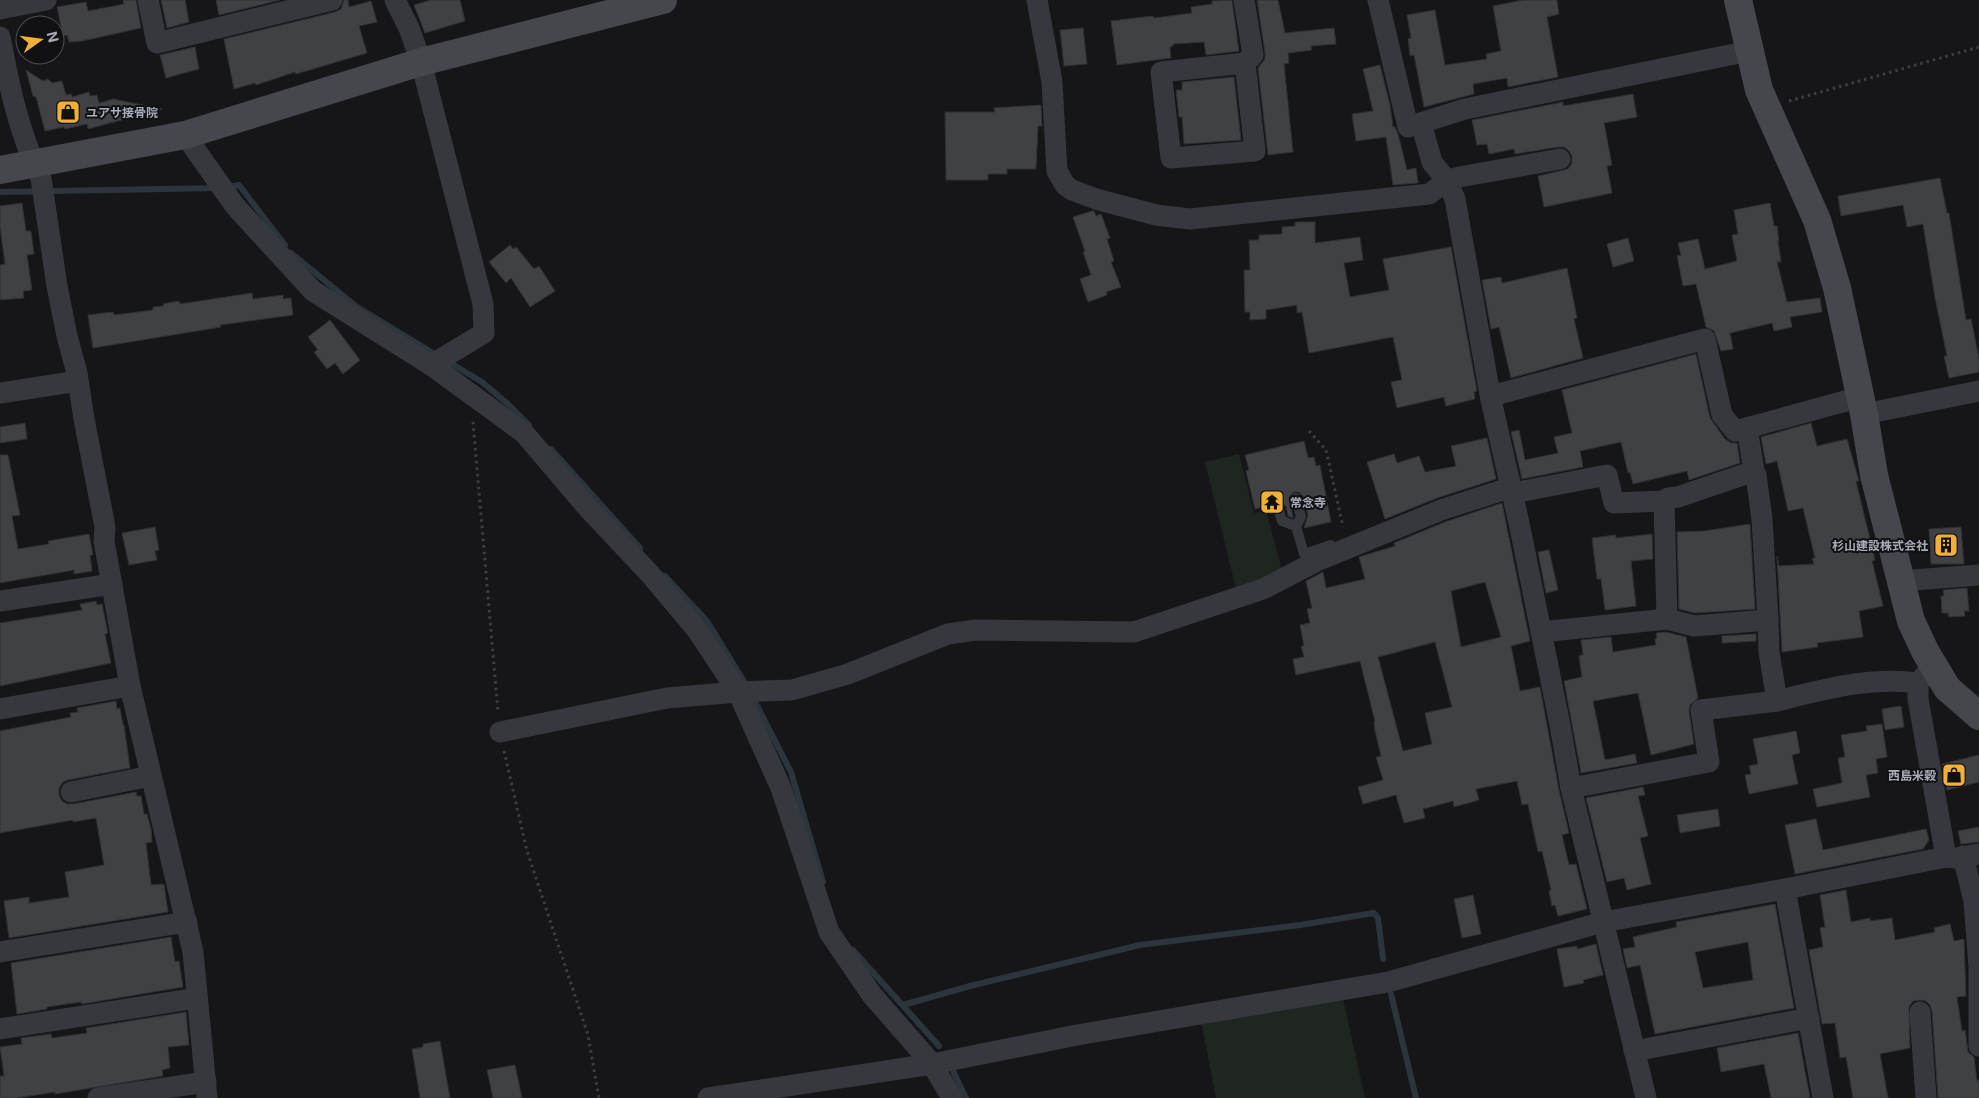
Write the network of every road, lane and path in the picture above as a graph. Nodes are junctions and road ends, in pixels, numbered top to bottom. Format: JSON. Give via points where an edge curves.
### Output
{"nodes":[{"id":1,"x":46,"y":0,"type":"edge"},
{"id":2,"x":148,"y":0,"type":"edge"},
{"id":3,"x":332,"y":0,"type":"edge"},
{"id":4,"x":395,"y":0,"type":"edge"},
{"id":5,"x":663,"y":0,"type":"edge"},
{"id":6,"x":1037,"y":0,"type":"edge"},
{"id":7,"x":1244,"y":0,"type":"edge"},
{"id":8,"x":1378,"y":0,"type":"edge"},
{"id":9,"x":1738,"y":0,"type":"edge"},
{"id":10,"x":0,"y":8,"type":"edge"},
{"id":11,"x":0,"y":36,"type":"edge"},
{"id":12,"x":1979,"y":47,"type":"edge"},
{"id":13,"x":1749,"y":51,"type":"junction"},
{"id":14,"x":421,"y":62,"type":"junction"},
{"id":15,"x":1245,"y":63,"type":"junction"},
{"id":16,"x":1766,"y":107,"type":"junction"},
{"id":17,"x":1421,"y":124,"type":"junction"},
{"id":18,"x":185,"y":134,"type":"junction"},
{"id":19,"x":1560,"y":159,"type":"dead end"},
{"id":20,"x":33,"y":162,"type":"junction"},
{"id":21,"x":0,"y":170,"type":"edge"},
{"id":22,"x":1447,"y":181,"type":"junction"},
{"id":23,"x":431,"y":365,"type":"junction"},
{"id":24,"x":78,"y":381,"type":"junction"},
{"id":25,"x":1979,"y":391,"type":"edge"},
{"id":26,"x":0,"y":393,"type":"edge"},
{"id":27,"x":471,"y":394,"type":"junction"},
{"id":28,"x":1491,"y":396,"type":"junction"},
{"id":29,"x":1862,"y":406,"type":"junction"},
{"id":30,"x":1747,"y":428,"type":"junction"},
{"id":31,"x":1309,"y":431,"type":"dead end"},
{"id":32,"x":1754,"y":471,"type":"junction"},
{"id":33,"x":1512,"y":490,"type":"junction"},
{"id":34,"x":1296,"y":498,"type":"dead end"},
{"id":35,"x":1664,"y":501,"type":"junction"},
{"id":36,"x":1278,"y":508,"type":"dead end"},
{"id":37,"x":1296,"y":526,"type":"junction"},
{"id":38,"x":1347,"y":544,"type":"junction"},
{"id":39,"x":1979,"y":574,"type":"edge"},
{"id":40,"x":1900,"y":581,"type":"junction"},
{"id":41,"x":112,"y":584,"type":"junction"},
{"id":42,"x":0,"y":601,"type":"edge"},
{"id":43,"x":1667,"y":619,"type":"junction"},
{"id":44,"x":1768,"y":620,"type":"junction"},
{"id":45,"x":1541,"y":632,"type":"junction"},
{"id":46,"x":1926,"y":674,"type":"junction"},
{"id":47,"x":130,"y":686,"type":"junction"},
{"id":48,"x":738,"y":692,"type":"junction"},
{"id":49,"x":1777,"y":701,"type":"junction"},
{"id":50,"x":0,"y":709,"type":"edge"},
{"id":51,"x":1979,"y":716,"type":"edge"},
{"id":52,"x":500,"y":732,"type":"junction"},
{"id":53,"x":151,"y":776,"type":"junction"},
{"id":54,"x":1571,"y":788,"type":"junction"},
{"id":55,"x":70,"y":792,"type":"dead end"},
{"id":56,"x":1963,"y":856,"type":"edge"},
{"id":57,"x":1785,"y":889,"type":"junction"},
{"id":58,"x":187,"y":922,"type":"junction"},
{"id":59,"x":1603,"y":922,"type":"junction"},
{"id":60,"x":0,"y":952,"type":"edge"},
{"id":61,"x":197,"y":998,"type":"junction"},
{"id":62,"x":1920,"y":1012,"type":"dead end"},
{"id":63,"x":1809,"y":1018,"type":"junction"},
{"id":64,"x":0,"y":1029,"type":"edge"},
{"id":65,"x":1979,"y":1046,"type":"edge"},
{"id":66,"x":1634,"y":1051,"type":"junction"},
{"id":67,"x":932,"y":1064,"type":"junction"},
{"id":68,"x":207,"y":1090,"type":"edge"},
{"id":69,"x":98,"y":1098,"type":"edge"},
{"id":70,"x":599,"y":1098,"type":"edge"},
{"id":71,"x":708,"y":1098,"type":"edge"},
{"id":72,"x":952,"y":1098,"type":"edge"},
{"id":73,"x":1646,"y":1098,"type":"edge"},
{"id":74,"x":1823,"y":1098,"type":"edge"},
{"id":75,"x":1926,"y":1098,"type":"edge"}],
"edges":[{"from":1,"to":10,"type":"street"},
{"from":2,"to":3,"type":"street","via":[[157,43]]},
{"from":4,"to":14,"type":"street"},
{"from":5,"to":14,"type":"street"},
{"from":6,"to":22,"type":"street","via":[[1052,82],[1057,171],[1072,190],[1156,215],[1190,219],[1429,194]]},
{"from":7,"to":15,"type":"street","via":[[1253,55]]},
{"from":8,"to":17,"type":"street","via":[[1408,127]]},
{"from":9,"to":13,"type":"street"},
{"from":11,"to":20,"type":"street","via":[[11,94]]},
{"from":12,"to":16,"type":"path"},
{"from":13,"to":16,"type":"street"},
{"from":13,"to":17,"type":"street","via":[[1465,109]]},
{"from":14,"to":18,"type":"street"},
{"from":14,"to":23,"type":"street","via":[[483,304],[484,333]]},
{"from":15,"to":15,"type":"street","via":[[1161,72],[1171,158],[1255,151]]},
{"from":16,"to":29,"type":"street","via":[[1817,220],[1837,288]]},
{"from":17,"to":22,"type":"street","via":[[1432,162]]},
{"from":18,"to":20,"type":"street"},
{"from":18,"to":23,"type":"street","via":[[235,206],[313,291]]},
{"from":19,"to":22,"type":"street"},
{"from":20,"to":21,"type":"street"},
{"from":20,"to":24,"type":"street","via":[[41,178],[58,286]]},
{"from":22,"to":28,"type":"street","via":[[1455,199]]},
{"from":23,"to":27,"type":"street"},
{"from":24,"to":26,"type":"street"},
{"from":24,"to":41,"type":"street","via":[[105,527],[104,541]]},
{"from":25,"to":29,"type":"street"},
{"from":27,"to":48,"type":"street","via":[[524,433],[697,630]]},
{"from":27,"to":52,"type":"path"},
{"from":28,"to":30,"type":"street","via":[[1705,339],[1722,415],[1736,431]]},
{"from":28,"to":33,"type":"street"},
{"from":29,"to":30,"type":"street"},
{"from":29,"to":40,"type":"street","via":[[1874,475]]},
{"from":30,"to":32,"type":"street"},
{"from":31,"to":38,"type":"path","via":[[1326,450]]},
{"from":32,"to":35,"type":"street"},
{"from":32,"to":44,"type":"street","via":[[1762,520]]},
{"from":33,"to":35,"type":"street","via":[[1606,475],[1614,503]]},
{"from":33,"to":38,"type":"street","via":[[1442,510]]},
{"from":33,"to":45,"type":"street"},
{"from":34,"to":37,"type":"lane","via":[[1301,517]]},
{"from":35,"to":43,"type":"street"},
{"from":36,"to":37,"type":"lane","via":[[1282,521]]},
{"from":37,"to":38,"type":"lane","via":[[1304,554]]},
{"from":38,"to":48,"type":"street","via":[[1263,589],[1134,632],[976,630],[948,634],[848,674],[792,690]]},
{"from":39,"to":40,"type":"street"},
{"from":40,"to":46,"type":"street","via":[[1911,621],[1925,651]]},
{"from":41,"to":42,"type":"street"},
{"from":41,"to":47,"type":"street"},
{"from":43,"to":44,"type":"street","via":[[1694,626]]},
{"from":43,"to":45,"type":"street"},
{"from":44,"to":49,"type":"street","via":[[1769,652]]},
{"from":45,"to":54,"type":"street"},
{"from":46,"to":49,"type":"street","via":[[1901,681],[1840,686]]},
{"from":46,"to":51,"type":"street"},
{"from":46,"to":56,"type":"street","via":[[1918,699]]},
{"from":47,"to":50,"type":"street"},
{"from":47,"to":53,"type":"street"},
{"from":48,"to":52,"type":"street","via":[[667,698]]},
{"from":48,"to":67,"type":"street","via":[[781,788],[829,932],[872,995]]},
{"from":49,"to":54,"type":"street","via":[[1702,710],[1709,762]]},
{"from":52,"to":70,"type":"path","via":[[527,851],[588,1035]]},
{"from":53,"to":55,"type":"street"},
{"from":53,"to":58,"type":"street"},
{"from":54,"to":59,"type":"street"},
{"from":56,"to":57,"type":"street"},
{"from":56,"to":65,"type":"street","via":[[1974,901],[1979,967]]},
{"from":57,"to":59,"type":"street"},
{"from":57,"to":63,"type":"street"},
{"from":58,"to":60,"type":"street"},
{"from":58,"to":61,"type":"street"},
{"from":59,"to":66,"type":"street"},
{"from":59,"to":67,"type":"street","via":[[1388,982],[1077,1035]]},
{"from":61,"to":64,"type":"street"},
{"from":61,"to":68,"type":"street"},
{"from":62,"to":75,"type":"street"},
{"from":63,"to":66,"type":"street"},
{"from":63,"to":74,"type":"street"},
{"from":66,"to":73,"type":"street"},
{"from":67,"to":71,"type":"street"},
{"from":67,"to":72,"type":"street"},
{"from":68,"to":69,"type":"street"}]}
